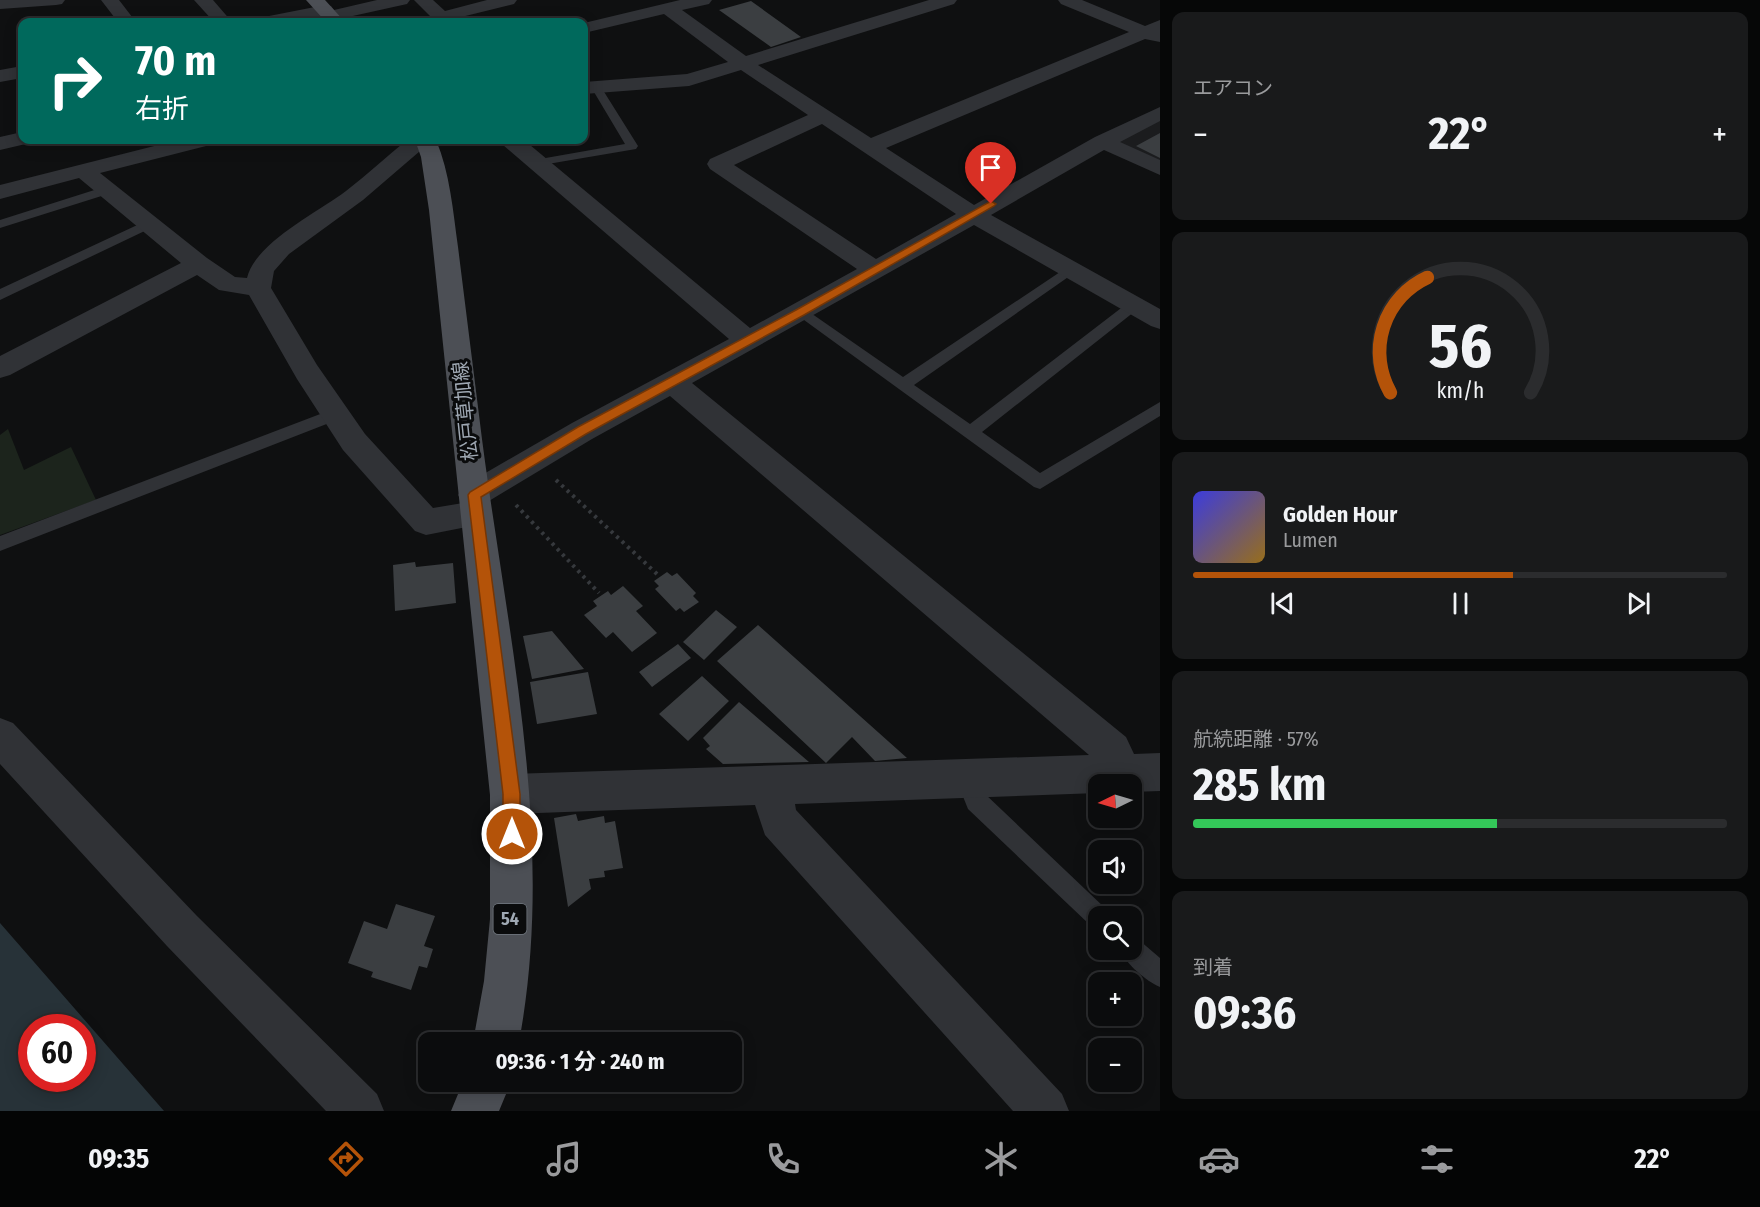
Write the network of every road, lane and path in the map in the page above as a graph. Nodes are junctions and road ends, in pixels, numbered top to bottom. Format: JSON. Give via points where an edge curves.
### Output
{"nodes":[{"id":1,"x":56,"y":0,"type":"edge"},
{"id":2,"x":110,"y":0,"type":"edge"},
{"id":3,"x":203,"y":0,"type":"edge"},
{"id":4,"x":401,"y":0,"type":"edge"},
{"id":5,"x":423,"y":0,"type":"edge"},
{"id":6,"x":508,"y":0,"type":"edge"},
{"id":7,"x":703,"y":0,"type":"edge"},
{"id":8,"x":948,"y":0,"type":"edge"},
{"id":9,"x":1067,"y":0,"type":"edge"},
{"id":10,"x":24,"y":2,"type":"edge"},
{"id":11,"x":0,"y":4,"type":"edge"},
{"id":12,"x":667,"y":8,"type":"junction"},
{"id":13,"x":327,"y":12,"type":"edge"},
{"id":14,"x":29,"y":18,"type":"edge"},
{"id":15,"x":124,"y":18,"type":"edge"},
{"id":16,"x":219,"y":18,"type":"edge"},
{"id":17,"x":289,"y":18,"type":"edge"},
{"id":18,"x":588,"y":27,"type":"edge"},
{"id":19,"x":1155,"y":32,"type":"edge"},
{"id":20,"x":741,"y":63,"type":"junction"},
{"id":21,"x":18,"y":73,"type":"edge"},
{"id":22,"x":0,"y":76,"type":"edge"},
{"id":23,"x":590,"y":87,"type":"edge"},
{"id":24,"x":1160,"y":113,"type":"edge"},
{"id":25,"x":823,"y":116,"type":"junction"},
{"id":26,"x":18,"y":139,"type":"edge"},
{"id":27,"x":1103,"y":142,"type":"junction"},
{"id":28,"x":0,"y":144,"type":"edge"},
{"id":29,"x":186,"y":144,"type":"edge"},
{"id":30,"x":414,"y":144,"type":"edge"},
{"id":31,"x":427,"y":144,"type":"edge"},
{"id":32,"x":516,"y":144,"type":"edge"},
{"id":33,"x":869,"y":147,"type":"junction"},
{"id":34,"x":540,"y":163,"type":"junction"},
{"id":35,"x":1160,"y":168,"type":"edge"},
{"id":36,"x":83,"y":170,"type":"junction"},
{"id":37,"x":107,"y":190,"type":"junction"},
{"id":38,"x":0,"y":192,"type":"edge"},
{"id":39,"x":972,"y":214,"type":"junction"},
{"id":40,"x":0,"y":224,"type":"edge"},
{"id":41,"x":148,"y":224,"type":"junction"},
{"id":42,"x":198,"y":264,"type":"junction"},
{"id":43,"x":875,"y":270,"type":"junction"},
{"id":44,"x":1069,"y":270,"type":"junction"},
{"id":45,"x":258,"y":288,"type":"junction"},
{"id":46,"x":0,"y":295,"type":"edge"},
{"id":47,"x":1134,"y":305,"type":"junction"},
{"id":48,"x":800,"y":312,"type":"junction"},
{"id":49,"x":1160,"y":320,"type":"edge"},
{"id":50,"x":747,"y":340,"type":"junction"},
{"id":51,"x":0,"y":368,"type":"edge"},
{"id":52,"x":671,"y":381,"type":"junction"},
{"id":53,"x":903,"y":385,"type":"junction"},
{"id":54,"x":1160,"y":408,"type":"edge"},
{"id":55,"x":336,"y":414,"type":"junction"},
{"id":56,"x":970,"y":432,"type":"junction"},
{"id":57,"x":534,"y":459,"type":"junction"},
{"id":58,"x":482,"y":497,"type":"junction"},
{"id":59,"x":0,"y":544,"type":"edge"},
{"id":60,"x":657,"y":574,"type":"dead end"},
{"id":61,"x":599,"y":593,"type":"dead end"},
{"id":62,"x":0,"y":736,"type":"edge"},
{"id":63,"x":1122,"y":772,"type":"junction"},
{"id":64,"x":1160,"y":772,"type":"edge"},
{"id":65,"x":967,"y":778,"type":"junction"},
{"id":66,"x":770,"y":786,"type":"junction"},
{"id":67,"x":511,"y":794,"type":"junction"},
{"id":68,"x":1088,"y":907,"type":"edge"},
{"id":69,"x":1142,"y":958,"type":"edge"},
{"id":70,"x":1160,"y":975,"type":"edge"},
{"id":71,"x":498,"y":1032,"type":"edge"},
{"id":72,"x":483,"y":1092,"type":"edge"},
{"id":73,"x":360,"y":1111,"type":"edge"},
{"id":74,"x":475,"y":1111,"type":"edge"},
{"id":75,"x":1045,"y":1111,"type":"edge"}],
"edges":[{"from":1,"to":10,"type":"street"},
{"from":2,"to":15,"type":"street"},
{"from":3,"to":16,"type":"street"},
{"from":4,"to":13,"type":"street"},
{"from":5,"to":6,"type":"street","via":[[441,17]]},
{"from":7,"to":12,"type":"street"},
{"from":8,"to":20,"type":"street"},
{"from":9,"to":19,"type":"street"},
{"from":10,"to":11,"type":"street"},
{"from":10,"to":14,"type":"street","via":[[22,6]]},
{"from":12,"to":18,"type":"street"},
{"from":12,"to":20,"type":"street"},
{"from":13,"to":17,"type":"street"},
{"from":19,"to":33,"type":"street"},
{"from":20,"to":23,"type":"street","via":[[689,80]]},
{"from":20,"to":25,"type":"street"},
{"from":21,"to":22,"type":"street"},
{"from":23,"to":34,"type":"lane","via":[[632,146]]},
{"from":24,"to":27,"type":"street"},
{"from":25,"to":33,"type":"street"},
{"from":25,"to":43,"type":"street","via":[[718,164]]},
{"from":26,"to":28,"type":"street"},
{"from":27,"to":35,"type":"street"},
{"from":27,"to":39,"type":"street"},
{"from":29,"to":36,"type":"street"},
{"from":30,"to":45,"type":"street","via":[[355,195],[280,249],[262,269]]},
{"from":31,"to":58,"type":"main road","name":"松戸草加線","number":"54","via":[[441,210]]},
{"from":32,"to":34,"type":"street"},
{"from":33,"to":39,"type":"street"},
{"from":34,"to":50,"type":"street"},
{"from":36,"to":37,"type":"street"},
{"from":36,"to":38,"type":"street"},
{"from":37,"to":40,"type":"lane"},
{"from":37,"to":41,"type":"street"},
{"from":39,"to":43,"type":"street"},
{"from":39,"to":44,"type":"street"},
{"from":41,"to":42,"type":"street"},
{"from":41,"to":46,"type":"lane"},
{"from":42,"to":45,"type":"street","via":[[228,284]]},
{"from":42,"to":51,"type":"street"},
{"from":43,"to":48,"type":"street"},
{"from":44,"to":47,"type":"street"},
{"from":44,"to":53,"type":"lane"},
{"from":45,"to":55,"type":"street"},
{"from":47,"to":49,"type":"street"},
{"from":47,"to":56,"type":"lane"},
{"from":48,"to":50,"type":"street"},
{"from":48,"to":53,"type":"lane"},
{"from":50,"to":52,"type":"street"},
{"from":52,"to":57,"type":"street"},
{"from":52,"to":63,"type":"street","via":[[1113,750]]},
{"from":53,"to":56,"type":"lane"},
{"from":54,"to":56,"type":"lane","via":[[1040,482]]},
{"from":55,"to":58,"type":"street","via":[[354,442],[426,522]]},
{"from":55,"to":59,"type":"lane"},
{"from":57,"to":58,"type":"street"},
{"from":57,"to":60,"type":"path"},
{"from":58,"to":61,"type":"path"},
{"from":58,"to":67,"type":"main road","name":"松戸草加線","number":"54"},
{"from":62,"to":73,"type":"street","via":[[182,931]]},
{"from":63,"to":64,"type":"street"},
{"from":63,"to":65,"type":"street"},
{"from":65,"to":66,"type":"street"},
{"from":65,"to":68,"type":"lane","via":[[976,801]]},
{"from":66,"to":67,"type":"street"},
{"from":66,"to":75,"type":"street","via":[[779,821]]},
{"from":67,"to":71,"type":"main road","name":"松戸草加線","number":"54","via":[[512,875],[505,998]]},
{"from":69,"to":70,"type":"lane"},
{"from":72,"to":74,"type":"main road"}]}
